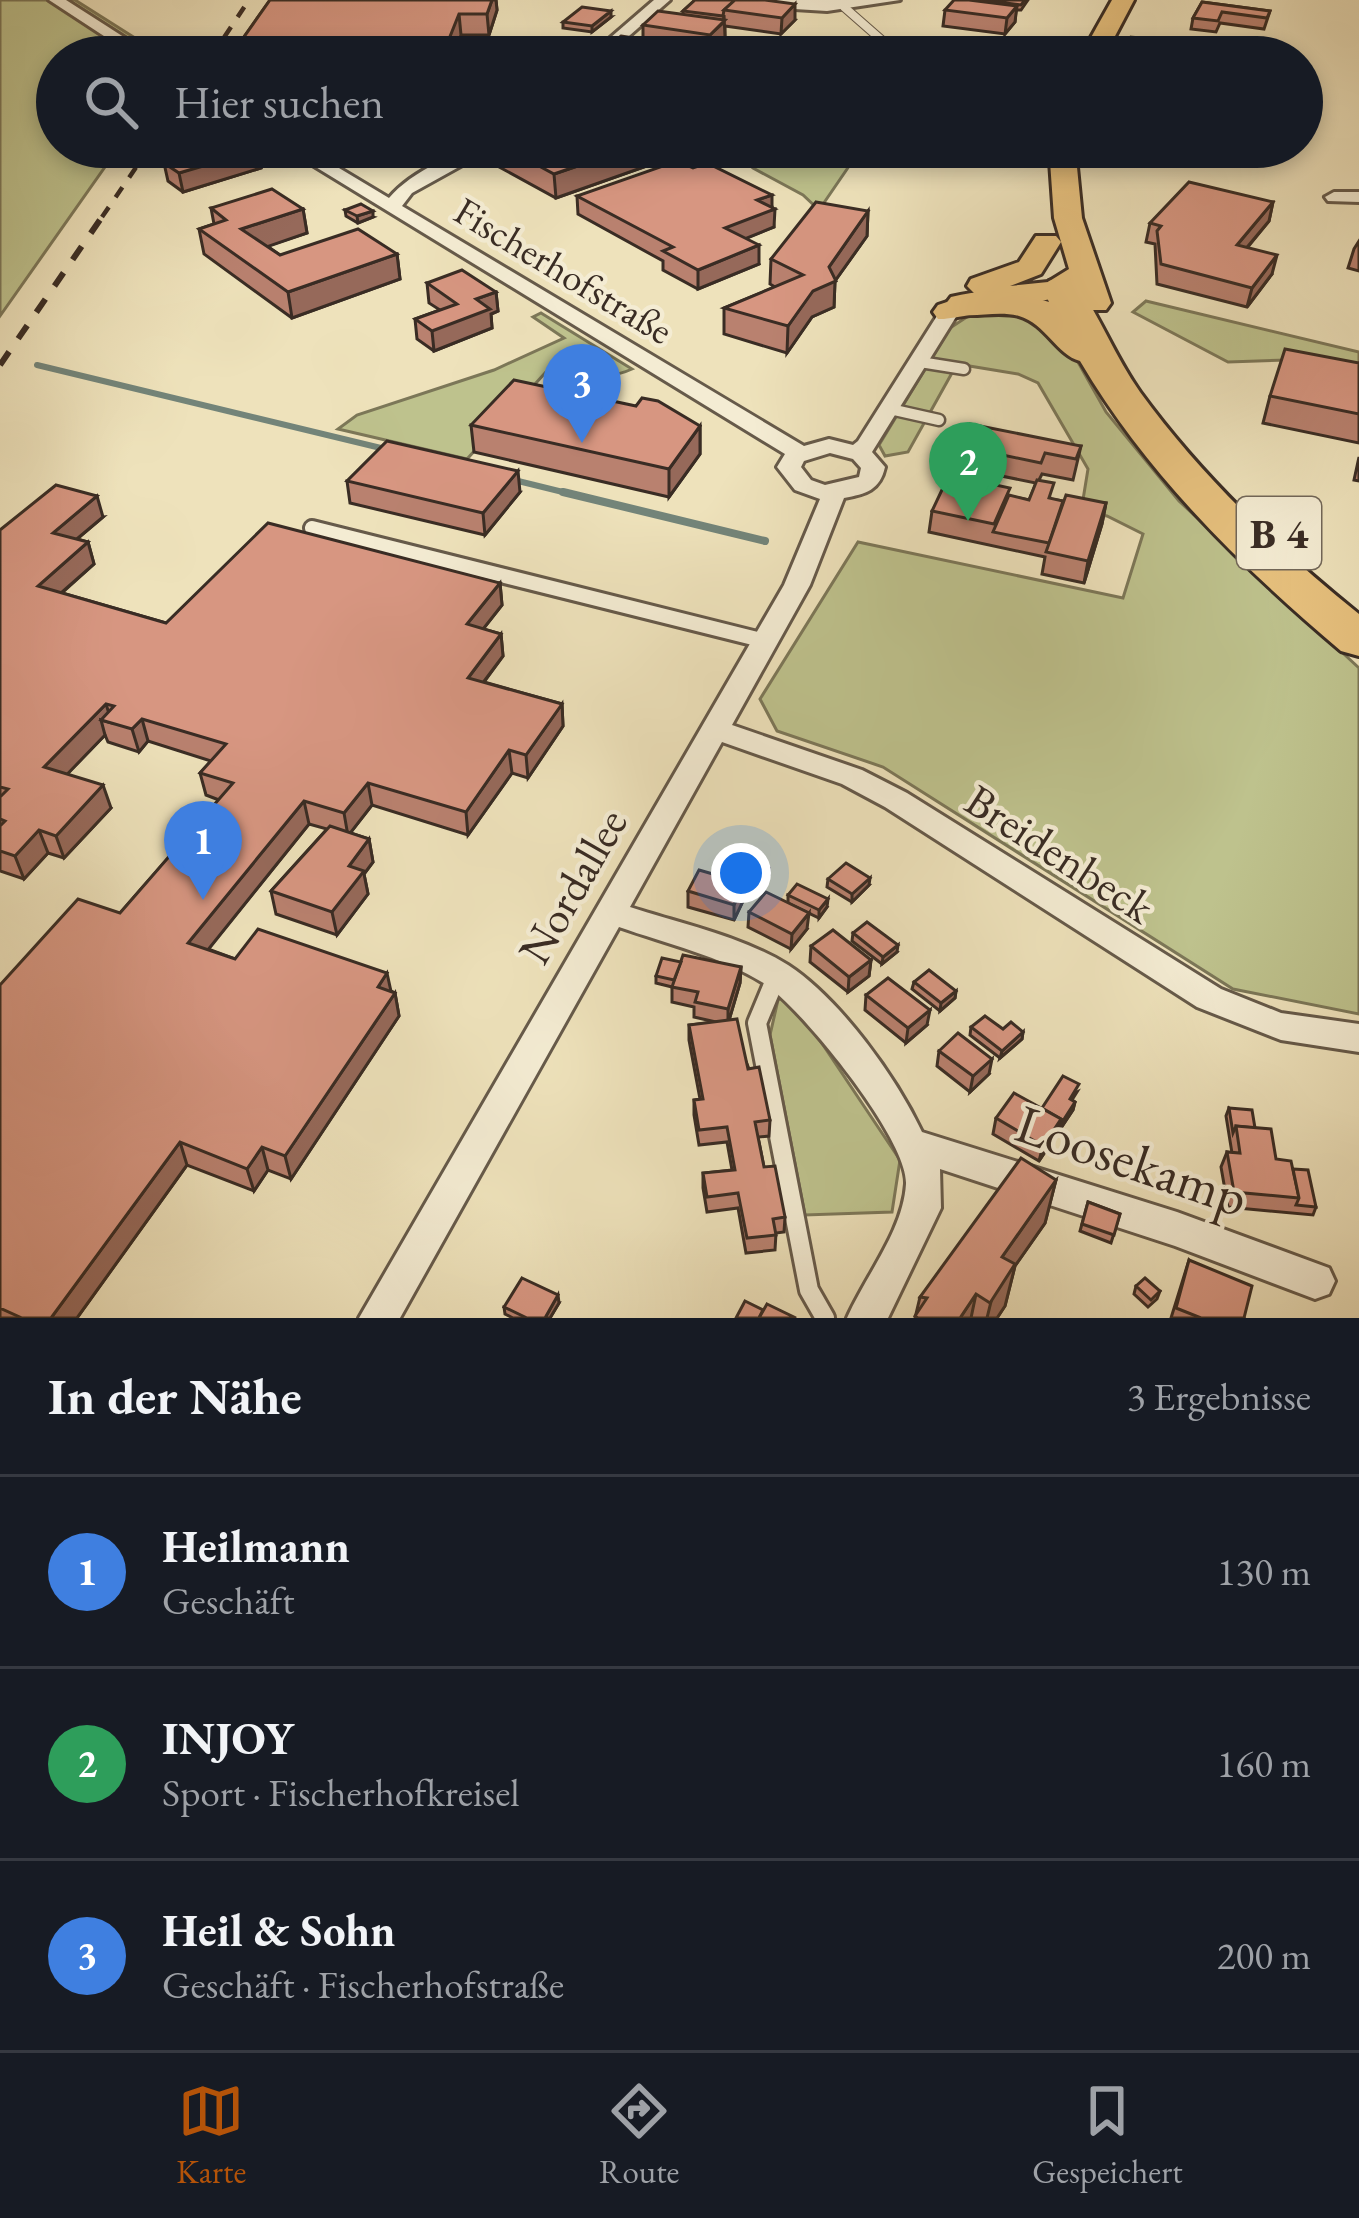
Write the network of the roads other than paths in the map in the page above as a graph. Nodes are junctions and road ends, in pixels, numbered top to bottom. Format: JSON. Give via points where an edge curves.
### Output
{"nodes":[{"id":1,"x":56,"y":0,"type":"edge"},
{"id":2,"x":663,"y":0,"type":"edge"},
{"id":3,"x":714,"y":0,"type":"edge"},
{"id":4,"x":893,"y":0,"type":"edge"},
{"id":5,"x":1124,"y":0,"type":"edge"},
{"id":6,"x":844,"y":7,"type":"junction"},
{"id":7,"x":113,"y":36,"type":"edge"},
{"id":8,"x":621,"y":36,"type":"edge"},
{"id":9,"x":880,"y":36,"type":"edge"},
{"id":10,"x":1104,"y":36,"type":"edge"},
{"id":11,"x":330,"y":168,"type":"edge"},
{"id":12,"x":446,"y":168,"type":"edge"},
{"id":13,"x":1044,"y":168,"type":"edge"},
{"id":14,"x":1064,"y":168,"type":"edge"},
{"id":15,"x":1334,"y":197,"type":"dead end"},
{"id":16,"x":1359,"y":197,"type":"edge"},
{"id":17,"x":391,"y":207,"type":"junction"},
{"id":18,"x":1046,"y":242,"type":"junction"},
{"id":19,"x":1080,"y":288,"type":"junction"},
{"id":20,"x":968,"y":300,"type":"junction"},
{"id":21,"x":920,"y":362,"type":"junction"},
{"id":22,"x":964,"y":369,"type":"dead end"},
{"id":23,"x":890,"y":409,"type":"junction"},
{"id":24,"x":1127,"y":410,"type":"junction"},
{"id":25,"x":940,"y":420,"type":"dead end"},
{"id":26,"x":858,"y":452,"type":"junction"},
{"id":27,"x":799,"y":453,"type":"junction"},
{"id":28,"x":834,"y":493,"type":"junction"},
{"id":29,"x":312,"y":528,"type":"dead end"},
{"id":30,"x":1359,"y":603,"type":"edge"},
{"id":31,"x":765,"y":640,"type":"junction"},
{"id":32,"x":1359,"y":640,"type":"edge"},
{"id":33,"x":714,"y":729,"type":"junction"},
{"id":34,"x":609,"y":912,"type":"junction"},
{"id":35,"x":777,"y":975,"type":"junction"},
{"id":36,"x":1359,"y":1038,"type":"edge"},
{"id":37,"x":914,"y":1145,"type":"junction"},
{"id":38,"x":1315,"y":1281,"type":"dead end"},
{"id":39,"x":379,"y":1318,"type":"edge"},
{"id":40,"x":825,"y":1318,"type":"edge"},
{"id":41,"x":867,"y":1318,"type":"edge"}],
"edges":[{"from":1,"to":7,"type":"street"},
{"from":2,"to":8,"type":"street"},
{"from":3,"to":6,"type":"street"},
{"from":4,"to":6,"type":"street"},
{"from":5,"to":10,"type":"main road"},
{"from":6,"to":9,"type":"lane"},
{"from":11,"to":17,"type":"street","name":"Fischerhofstraße"},
{"from":12,"to":17,"type":"street","via":[[406,189]]},
{"from":13,"to":18,"type":"main road","number":"B 4"},
{"from":14,"to":19,"type":"main road","number":"B 4"},
{"from":15,"to":16,"type":"street"},
{"from":17,"to":27,"type":"street","name":"Fischerhofstraße"},
{"from":18,"to":19,"type":"main road","number":"B 4"},
{"from":18,"to":20,"type":"main road","via":[[1034,266]]},
{"from":19,"to":20,"type":"main road"},
{"from":19,"to":24,"type":"highway","number":"B 4"},
{"from":19,"to":30,"type":"highway","number":"B 4","via":[[1204,457]]},
{"from":20,"to":21,"type":"street"},
{"from":20,"to":24,"type":"highway","via":[[1023,305],[1059,320]]},
{"from":21,"to":22,"type":"lane"},
{"from":21,"to":23,"type":"street"},
{"from":23,"to":25,"type":"lane"},
{"from":23,"to":26,"type":"street"},
{"from":24,"to":32,"type":"highway","number":"B 4","via":[[1217,513]]},
{"from":26,"to":27,"type":"street","via":[[829,446]]},
{"from":26,"to":28,"type":"street","via":[[873,475],[864,486]]},
{"from":27,"to":28,"type":"street","via":[[789,466],[794,479]]},
{"from":28,"to":31,"type":"street","name":"Nordallee"},
{"from":29,"to":31,"type":"lane"},
{"from":31,"to":33,"type":"street","name":"Nordallee"},
{"from":33,"to":34,"type":"street","name":"Nordallee"},
{"from":33,"to":36,"type":"street","name":"Breidenbeck","via":[[881,792],[1185,987],[1258,1022]]},
{"from":34,"to":35,"type":"street"},
{"from":34,"to":39,"type":"street","name":"Nordallee"},
{"from":35,"to":37,"type":"street","via":[[816,1007]]},
{"from":35,"to":40,"type":"lane","via":[[758,1023],[809,1290]]},
{"from":37,"to":38,"type":"street","name":"Loosekamp"},
{"from":37,"to":41,"type":"street","via":[[925,1177],[922,1208]]}]}
